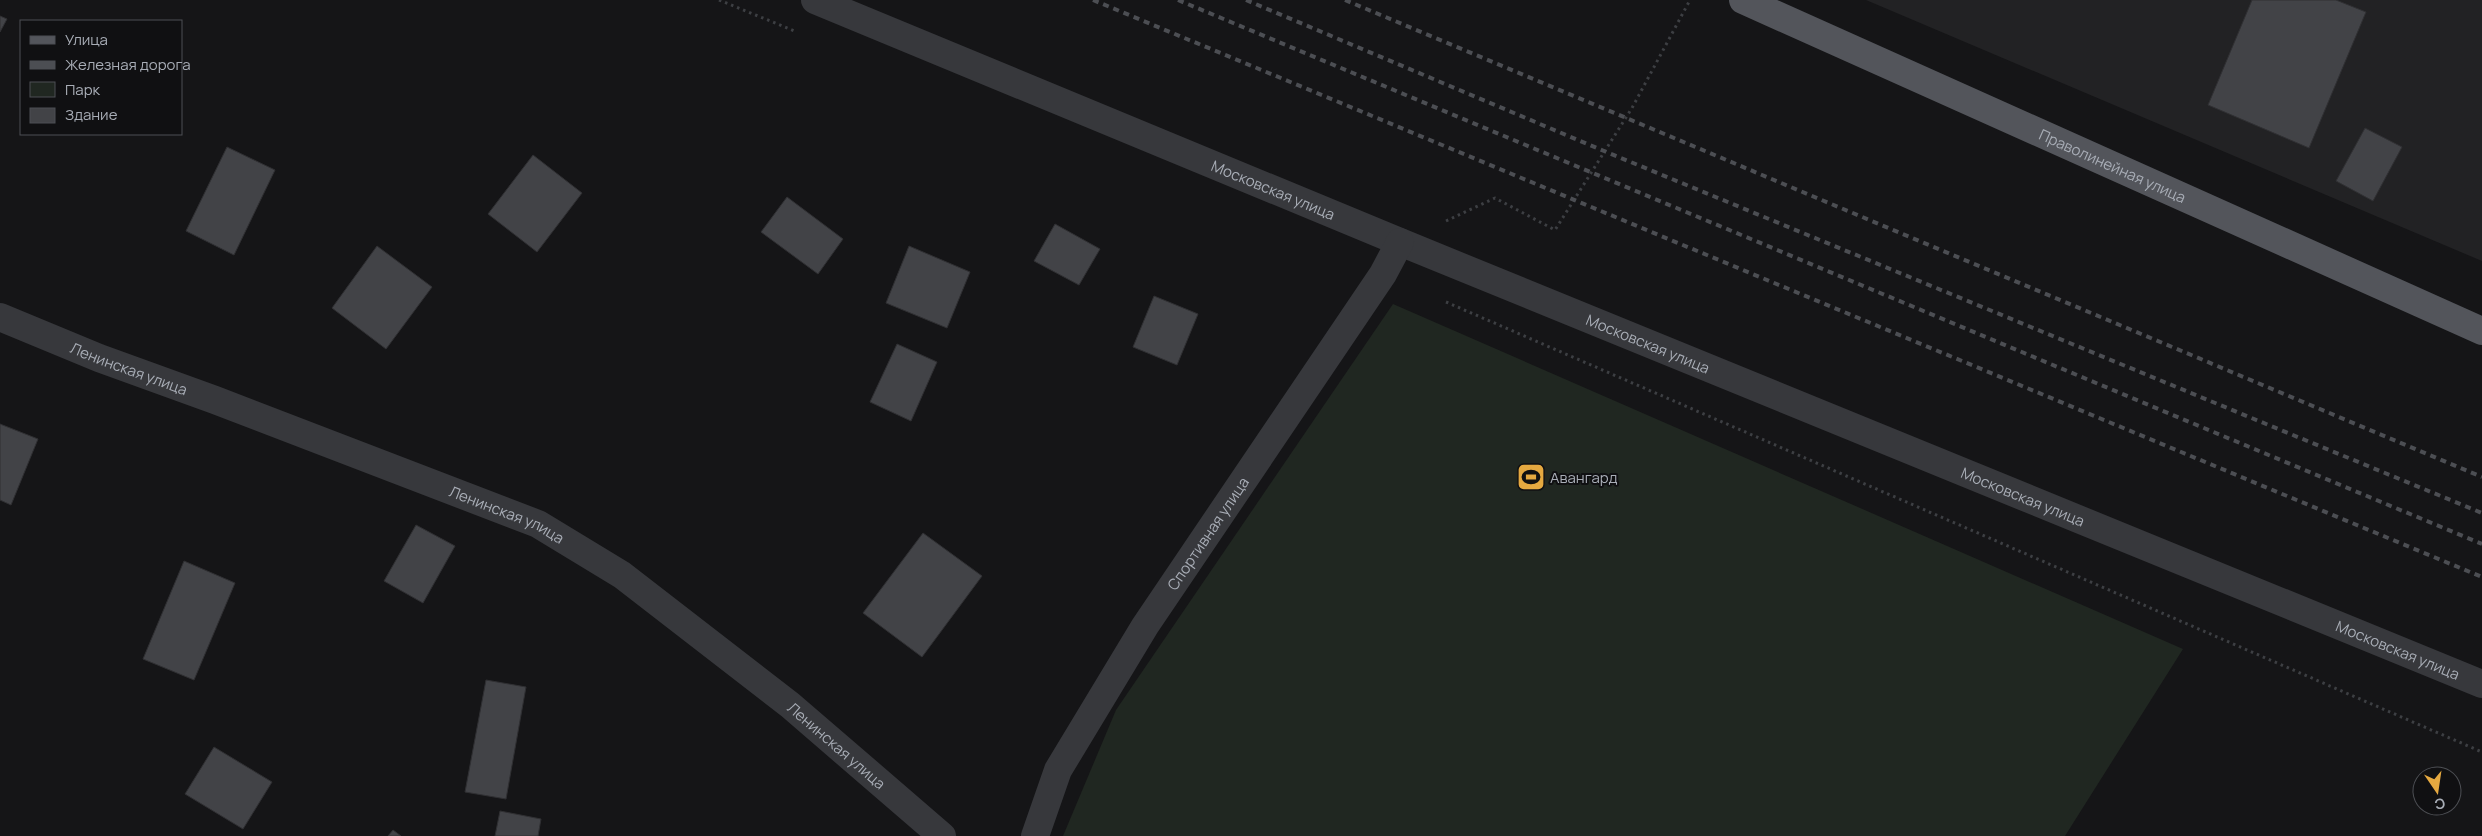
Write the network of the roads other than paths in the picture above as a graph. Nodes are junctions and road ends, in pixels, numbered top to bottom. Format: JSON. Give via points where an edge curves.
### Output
{"nodes":[{"id":1,"x":815,"y":0,"type":"edge"},
{"id":2,"x":1743,"y":0,"type":"edge"},
{"id":3,"x":1400,"y":242,"type":"junction"},
{"id":4,"x":0,"y":317,"type":"edge"},
{"id":5,"x":2482,"y":331,"type":"edge"},
{"id":6,"x":2482,"y":684,"type":"edge"},
{"id":7,"x":942,"y":836,"type":"edge"},
{"id":8,"x":1036,"y":836,"type":"edge"}],
"edges":[{"from":1,"to":3,"type":"street","name":"Московская улица"},
{"from":2,"to":5,"type":"main road","name":"Праволинейная улица"},
{"from":3,"to":6,"type":"street","name":"Московская улица"},
{"from":3,"to":8,"type":"street","name":"Спортивная улица","via":[[1383,274],[1145,626],[1058,770]]},
{"from":4,"to":7,"type":"street","name":"Ленинская улица","via":[[99,358],[538,524],[622,575],[790,705]]}]}
